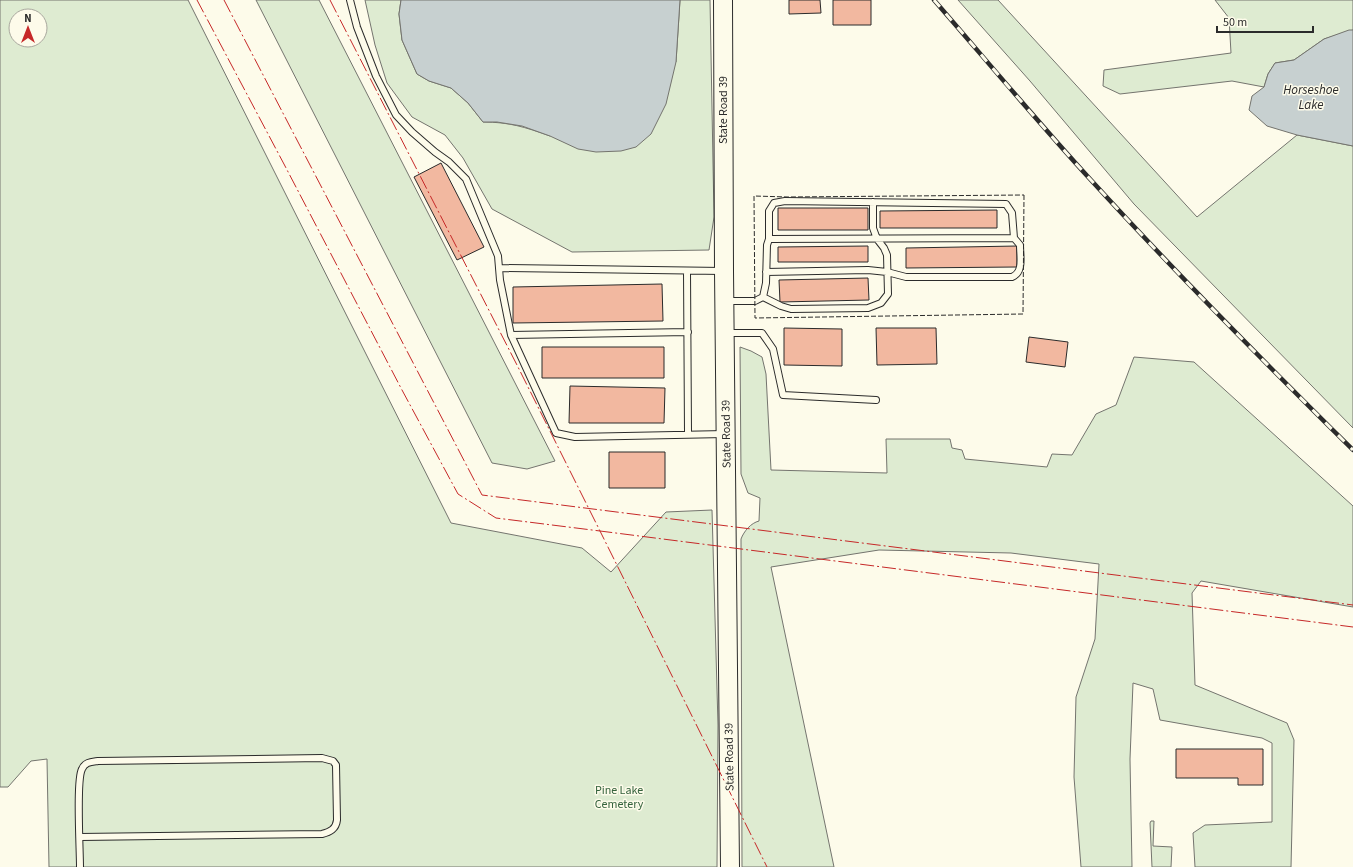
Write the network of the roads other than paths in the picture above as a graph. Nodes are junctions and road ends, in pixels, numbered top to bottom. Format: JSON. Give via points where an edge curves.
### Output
{"nodes":[{"id":1,"x":350,"y":0,"type":"edge"},
{"id":2,"x":723,"y":0,"type":"edge"},
{"id":3,"x":873,"y":202,"type":"junction"},
{"id":4,"x":1014,"y":238,"type":"junction"},
{"id":5,"x":769,"y":239,"type":"junction"},
{"id":6,"x":877,"y":239,"type":"junction"},
{"id":7,"x":499,"y":268,"type":"junction"},
{"id":8,"x":687,"y":271,"type":"junction"},
{"id":9,"x":724,"y":271,"type":"junction"},
{"id":10,"x":766,"y":272,"type":"junction"},
{"id":11,"x":888,"y":272,"type":"junction"},
{"id":12,"x":763,"y":297,"type":"junction"},
{"id":13,"x":724,"y":301,"type":"junction"},
{"id":14,"x":688,"y":332,"type":"junction"},
{"id":15,"x":724,"y":333,"type":"junction"},
{"id":16,"x":510,"y":335,"type":"junction"},
{"id":17,"x":876,"y":400,"type":"dead end"},
{"id":18,"x":688,"y":434,"type":"junction"},
{"id":19,"x":726,"y":434,"type":"junction"},
{"id":20,"x":80,"y":837,"type":"junction"},
{"id":21,"x":80,"y":867,"type":"edge"},
{"id":22,"x":730,"y":867,"type":"edge"}],
"edges":[{"from":1,"to":7,"type":"lane","via":[[357,27],[376,76],[396,115],[466,179],[498,256]]},
{"from":2,"to":9,"type":"main road","name":"State Road 39"},
{"from":3,"to":4,"type":"lane","via":[[1006,204],[1012,213]]},
{"from":3,"to":5,"type":"lane","via":[[774,203],[769,211]]},
{"from":3,"to":6,"type":"lane","via":[[873,228]]},
{"from":4,"to":6,"type":"lane"},
{"from":4,"to":11,"type":"lane","via":[[1020,245],[1020,270],[1012,277],[906,276]]},
{"from":5,"to":6,"type":"lane"},
{"from":5,"to":10,"type":"lane"},
{"from":6,"to":11,"type":"lane","via":[[887,255]]},
{"from":7,"to":8,"type":"lane"},
{"from":7,"to":16,"type":"lane"},
{"from":8,"to":9,"type":"lane"},
{"from":8,"to":14,"type":"lane"},
{"from":9,"to":13,"type":"main road","name":"State Road 39"},
{"from":10,"to":11,"type":"lane"},
{"from":10,"to":12,"type":"lane"},
{"from":11,"to":12,"type":"lane","via":[[888,294],[881,303],[868,308],[791,309]]},
{"from":12,"to":13,"type":"lane","via":[[755,301]]},
{"from":13,"to":15,"type":"main road","name":"State Road 39"},
{"from":14,"to":16,"type":"lane"},
{"from":14,"to":18,"type":"lane"},
{"from":15,"to":17,"type":"lane","via":[[762,334],[773,349],[783,395]]},
{"from":15,"to":19,"type":"main road","name":"State Road 39"},
{"from":16,"to":18,"type":"lane","via":[[556,433],[575,437]]},
{"from":18,"to":19,"type":"lane"},
{"from":19,"to":22,"type":"main road","name":"State Road 39"},
{"from":20,"to":20,"type":"lane","via":[[79,782],[81,770],[89,762],[322,758],[336,764],[337,820],[336,825],[328,833]]},
{"from":20,"to":21,"type":"lane"}]}
